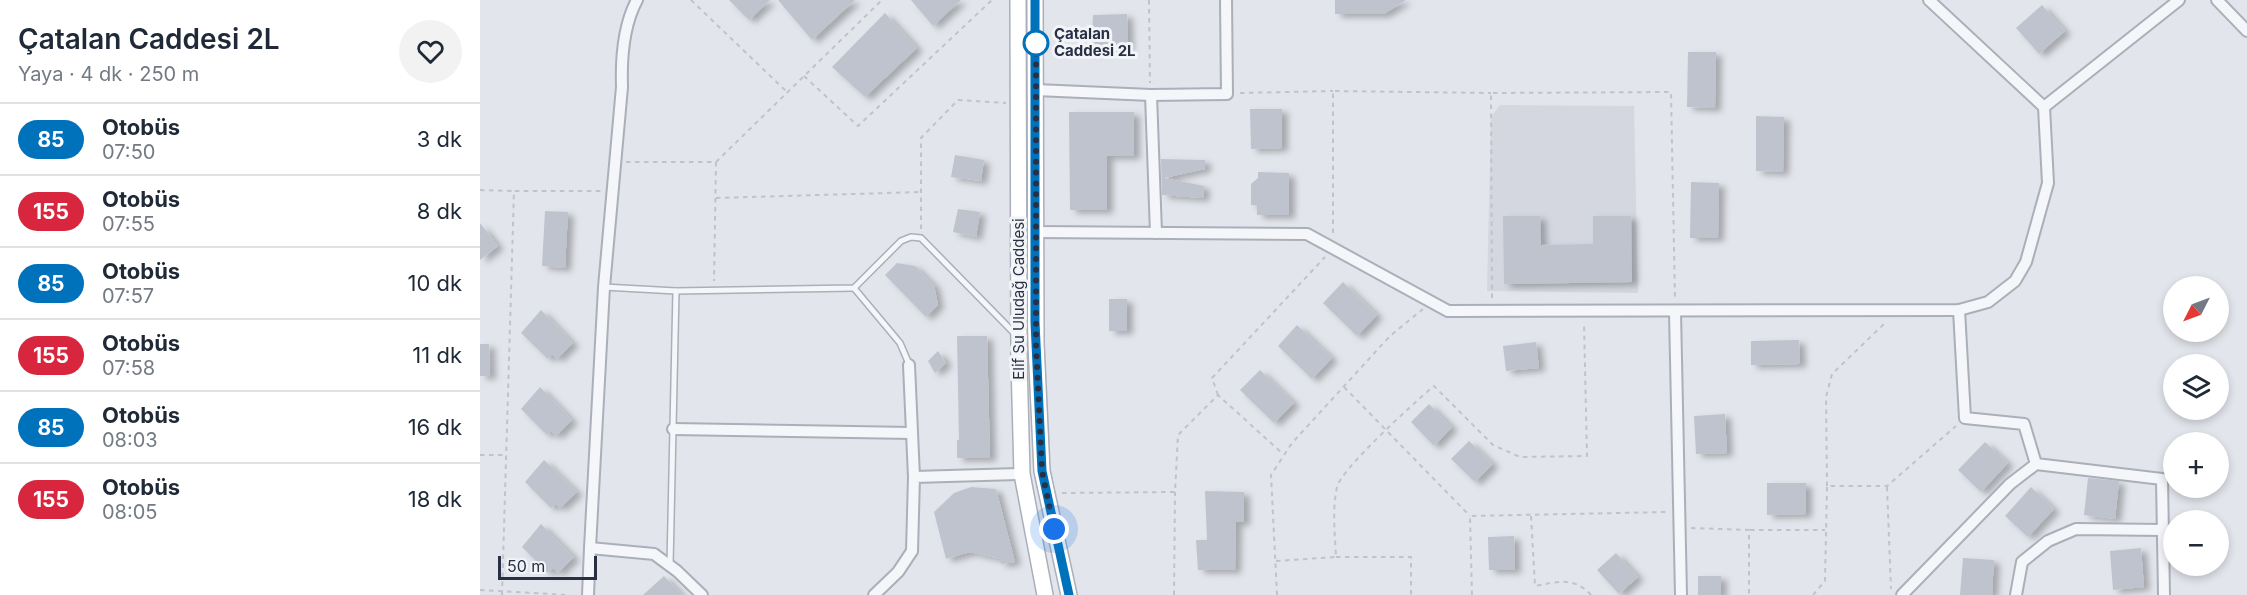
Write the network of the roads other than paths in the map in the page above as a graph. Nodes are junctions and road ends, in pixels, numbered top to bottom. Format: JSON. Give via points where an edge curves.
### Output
{"nodes":[{"id":1,"x":637,"y":0,"type":"edge"},
{"id":2,"x":1018,"y":0,"type":"edge"},
{"id":3,"x":1035,"y":0,"type":"edge"},
{"id":4,"x":1226,"y":0,"type":"edge"},
{"id":5,"x":1929,"y":0,"type":"edge"},
{"id":6,"x":2179,"y":0,"type":"edge"},
{"id":7,"x":2217,"y":0,"type":"edge"},
{"id":8,"x":2247,"y":31,"type":"edge"},
{"id":9,"x":1036,"y":90,"type":"junction"},
{"id":10,"x":1150,"y":95,"type":"junction"},
{"id":11,"x":2044,"y":106,"type":"junction"},
{"id":12,"x":1034,"y":232,"type":"junction"},
{"id":13,"x":1156,"y":233,"type":"junction"},
{"id":14,"x":604,"y":287,"type":"junction"},
{"id":15,"x":854,"y":288,"type":"junction"},
{"id":16,"x":676,"y":291,"type":"junction"},
{"id":17,"x":1959,"y":310,"type":"junction"},
{"id":18,"x":1675,"y":312,"type":"junction"},
{"id":19,"x":1018,"y":338,"type":"junction"},
{"id":20,"x":909,"y":365,"type":"joint"},
{"id":21,"x":673,"y":429,"type":"junction"},
{"id":22,"x":912,"y":433,"type":"junction"},
{"id":23,"x":2036,"y":464,"type":"junction"},
{"id":24,"x":1022,"y":474,"type":"junction"},
{"id":25,"x":914,"y":477,"type":"junction"},
{"id":26,"x":2163,"y":530,"type":"joint"},
{"id":27,"x":590,"y":548,"type":"junction"},
{"id":28,"x":669,"y":566,"type":"junction"},
{"id":29,"x":2164,"y":576,"type":"edge"},
{"id":30,"x":588,"y":595,"type":"edge"},
{"id":31,"x":702,"y":595,"type":"edge"},
{"id":32,"x":874,"y":595,"type":"edge"},
{"id":33,"x":1045,"y":595,"type":"edge"},
{"id":34,"x":1069,"y":595,"type":"edge"},
{"id":35,"x":1681,"y":595,"type":"edge"},
{"id":36,"x":1902,"y":595,"type":"edge"},
{"id":37,"x":2016,"y":595,"type":"edge"},
{"id":38,"x":2164,"y":595,"type":"edge"}],
"edges":[{"from":1,"to":14,"type":"street","via":[[621,61]]},
{"from":2,"to":19,"type":"main road","name":"Elif Su Uludağ Caddesi"},
{"from":3,"to":9,"type":"main road","name":"Elif Su Uludağ Caddesi"},
{"from":4,"to":10,"type":"street","via":[[1227,94]]},
{"from":5,"to":11,"type":"street"},
{"from":6,"to":11,"type":"street"},
{"from":7,"to":8,"type":"street"},
{"from":9,"to":10,"type":"street"},
{"from":9,"to":12,"type":"main road","name":"Elif Su Uludağ Caddesi"},
{"from":10,"to":13,"type":"street"},
{"from":11,"to":17,"type":"street","via":[[2048,183],[2026,262],[2016,281],[1988,302]]},
{"from":12,"to":13,"type":"street"},
{"from":12,"to":34,"type":"main road","name":"Elif Su Uludağ Caddesi","via":[[1042,471]]},
{"from":13,"to":18,"type":"street","via":[[1307,234],[1448,310]]},
{"from":14,"to":16,"type":"lane"},
{"from":14,"to":27,"type":"street"},
{"from":15,"to":16,"type":"lane"},
{"from":15,"to":19,"type":"lane","via":[[901,242],[910,237],[921,238]]},
{"from":15,"to":20,"type":"lane","via":[[900,343]]},
{"from":16,"to":21,"type":"lane"},
{"from":17,"to":18,"type":"street"},
{"from":17,"to":23,"type":"street","via":[[1965,418],[2024,424]]},
{"from":18,"to":35,"type":"street"},
{"from":19,"to":24,"type":"main road","name":"Elif Su Uludağ Caddesi"},
{"from":20,"to":22,"type":"street"},
{"from":21,"to":22,"type":"street"},
{"from":21,"to":28,"type":"lane"},
{"from":22,"to":25,"type":"street"},
{"from":23,"to":26,"type":"street","via":[[2162,479]]},
{"from":23,"to":36,"type":"street","via":[[2010,484]]},
{"from":24,"to":25,"type":"street"},
{"from":24,"to":33,"type":"main road","name":"Elif Su Uludağ Caddesi"},
{"from":25,"to":32,"type":"street","via":[[912,551],[898,572]]},
{"from":26,"to":37,"type":"street","via":[[2076,529],[2048,541],[2022,562]]},
{"from":27,"to":28,"type":"street","via":[[654,554]]},
{"from":27,"to":30,"type":"street"},
{"from":28,"to":31,"type":"street"},
{"from":29,"to":38,"type":"street"}]}
